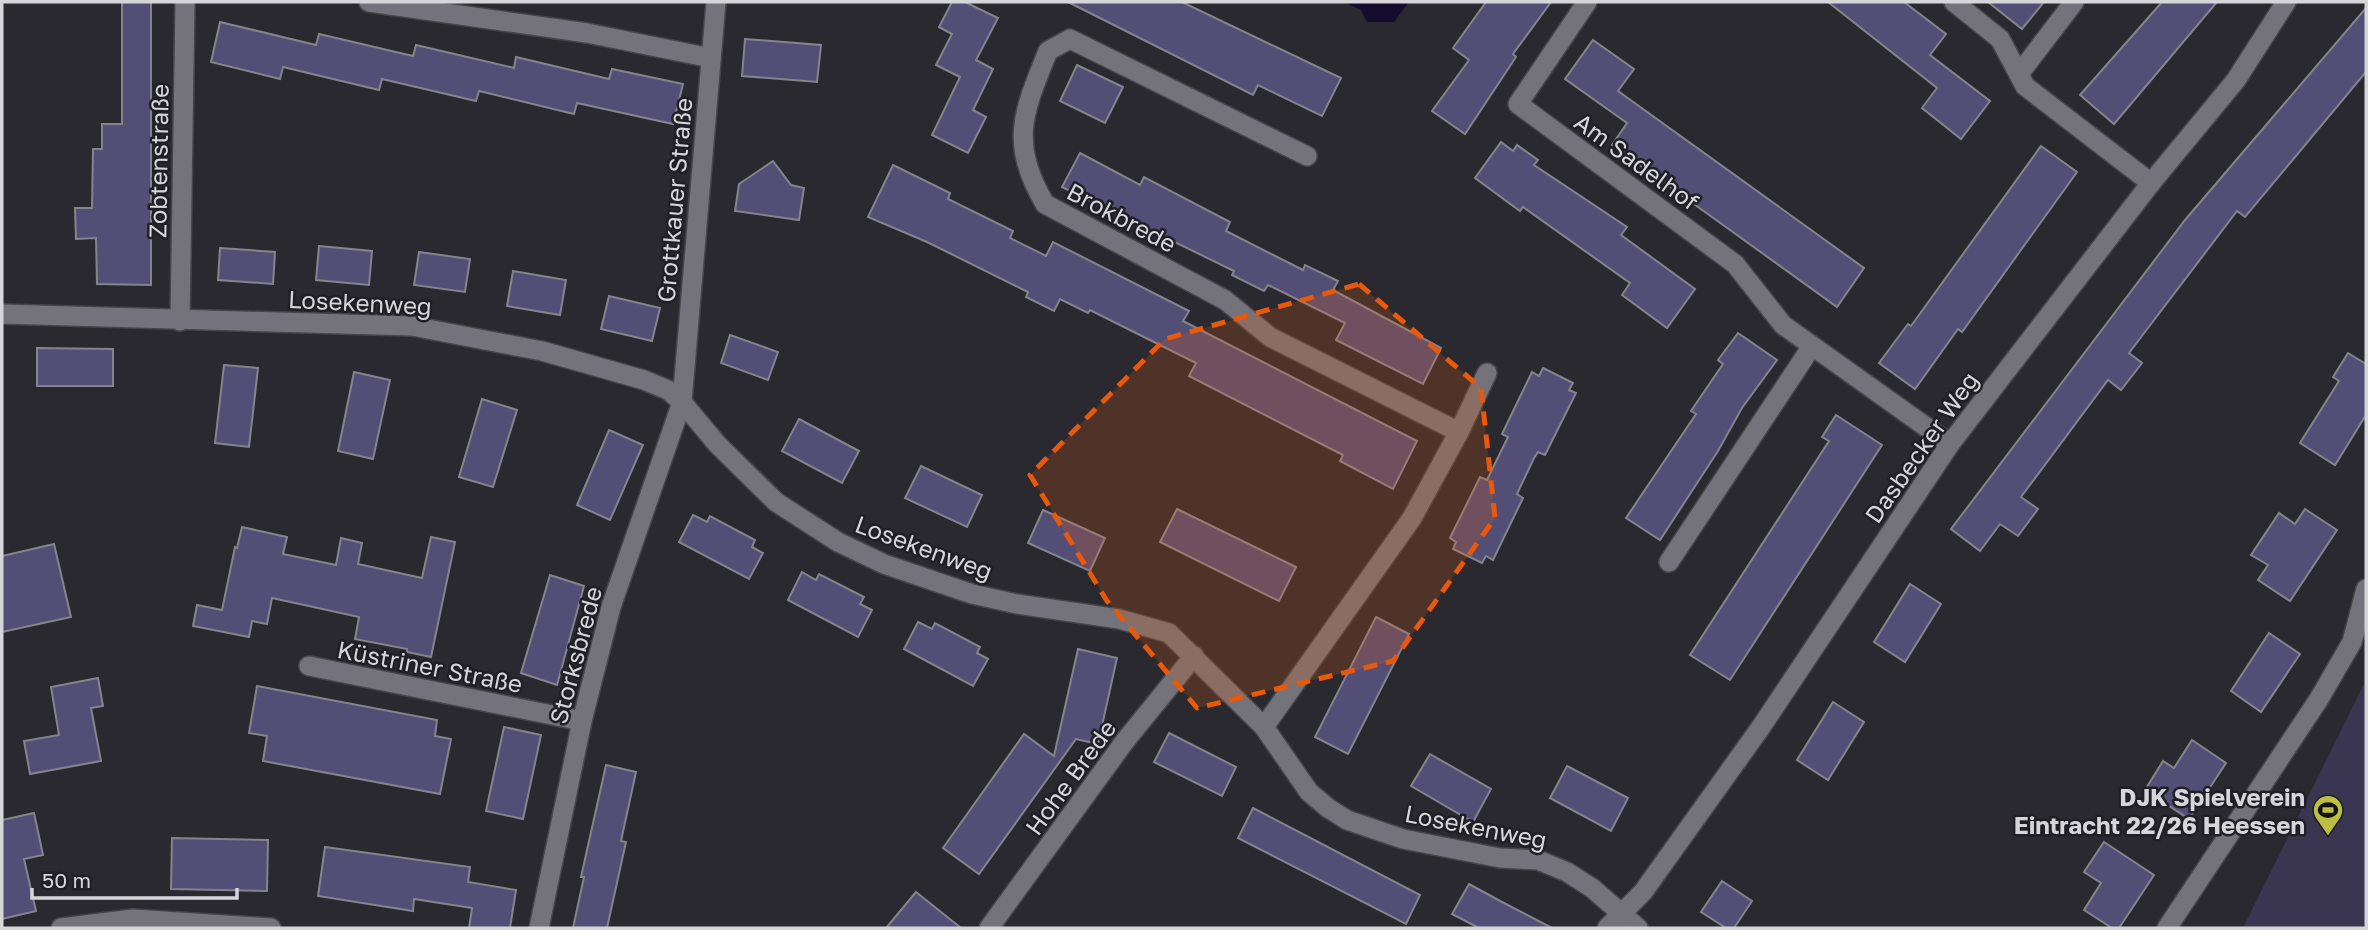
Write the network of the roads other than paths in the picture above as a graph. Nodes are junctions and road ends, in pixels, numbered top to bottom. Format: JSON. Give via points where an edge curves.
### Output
{"nodes":[{"id":1,"x":185,"y":2,"type":"edge"},
{"id":2,"x":369,"y":2,"type":"edge"},
{"id":3,"x":716,"y":2,"type":"edge"},
{"id":4,"x":1587,"y":2,"type":"edge"},
{"id":5,"x":1954,"y":2,"type":"edge"},
{"id":6,"x":2074,"y":2,"type":"edge"},
{"id":7,"x":2286,"y":2,"type":"edge"},
{"id":8,"x":711,"y":58,"type":"junction"},
{"id":9,"x":2019,"y":74,"type":"junction"},
{"id":10,"x":1307,"y":156,"type":"dead end"},
{"id":11,"x":2151,"y":183,"type":"junction"},
{"id":12,"x":2,"y":314,"type":"edge"},
{"id":13,"x":180,"y":321,"type":"junction"},
{"id":14,"x":1812,"y":346,"type":"junction"},
{"id":15,"x":1487,"y":373,"type":"dead end"},
{"id":16,"x":682,"y":402,"type":"junction"},
{"id":17,"x":1459,"y":432,"type":"junction"},
{"id":18,"x":1950,"y":444,"type":"junction"},
{"id":19,"x":1669,"y":562,"type":"dead end"},
{"id":20,"x":2366,"y":589,"type":"edge"},
{"id":21,"x":1194,"y":656,"type":"junction"},
{"id":22,"x":309,"y":666,"type":"dead end"},
{"id":23,"x":582,"y":721,"type":"junction"},
{"id":24,"x":1264,"y":727,"type":"junction"},
{"id":25,"x":1622,"y":914,"type":"junction"},
{"id":26,"x":61,"y":928,"type":"edge"},
{"id":27,"x":271,"y":928,"type":"edge"},
{"id":28,"x":539,"y":928,"type":"edge"},
{"id":29,"x":989,"y":928,"type":"edge"},
{"id":30,"x":1607,"y":928,"type":"edge"},
{"id":31,"x":1638,"y":928,"type":"edge"},
{"id":32,"x":2167,"y":928,"type":"edge"}],
"edges":[{"from":1,"to":13,"type":"street","name":"Zobtenstraße"},
{"from":2,"to":8,"type":"street","via":[[587,33]]},
{"from":3,"to":8,"type":"street","name":"Grottkauer Straße"},
{"from":4,"to":14,"type":"street","name":"Am Sadelhof","via":[[1518,104],[1735,264],[1783,325]]},
{"from":5,"to":9,"type":"street","via":[[2000,39]]},
{"from":6,"to":9,"type":"street"},
{"from":7,"to":11,"type":"street","name":"Dasbecker Weg","via":[[2236,80]]},
{"from":8,"to":16,"type":"street","name":"Grottkauer Straße"},
{"from":9,"to":11,"type":"street","via":[[2025,86]]},
{"from":10,"to":17,"type":"street","name":"Brokbrede","via":[[1070,39],[1048,51],[1022,126],[1030,177],[1045,204],[1225,300],[1270,337]]},
{"from":11,"to":18,"type":"street","name":"Dasbecker Weg"},
{"from":12,"to":13,"type":"street","name":"Losekenweg"},
{"from":13,"to":16,"type":"street","name":"Losekenweg","via":[[412,326],[563,357],[644,380]]},
{"from":14,"to":18,"type":"street","name":"Am Sadelhof"},
{"from":14,"to":19,"type":"street"},
{"from":15,"to":17,"type":"street"},
{"from":16,"to":21,"type":"street","name":"Losekenweg","via":[[776,502],[838,542],[884,564],[972,594],[1147,625],[1169,633]]},
{"from":16,"to":23,"type":"street","name":"Storksbrede","via":[[611,607]]},
{"from":17,"to":24,"type":"street","via":[[1412,518]]},
{"from":18,"to":25,"type":"street","name":"Dasbecker Weg","via":[[1761,727],[1643,892]]},
{"from":20,"to":32,"type":"street","via":[[2352,642],[2319,699]]},
{"from":21,"to":24,"type":"street","name":"Losekenweg"},
{"from":21,"to":29,"type":"street","name":"Hohe Brede","via":[[1125,741]]},
{"from":22,"to":23,"type":"street","name":"Küstriner Straße"},
{"from":23,"to":28,"type":"street","name":"Storksbrede"},
{"from":24,"to":25,"type":"street","name":"Losekenweg","via":[[1309,792],[1347,820],[1451,850],[1538,860],[1584,882]]},
{"from":25,"to":30,"type":"street","name":"Dasbecker Weg"},
{"from":25,"to":31,"type":"street","name":"Losekenweg"},
{"from":26,"to":27,"type":"street","via":[[133,919]]}]}
